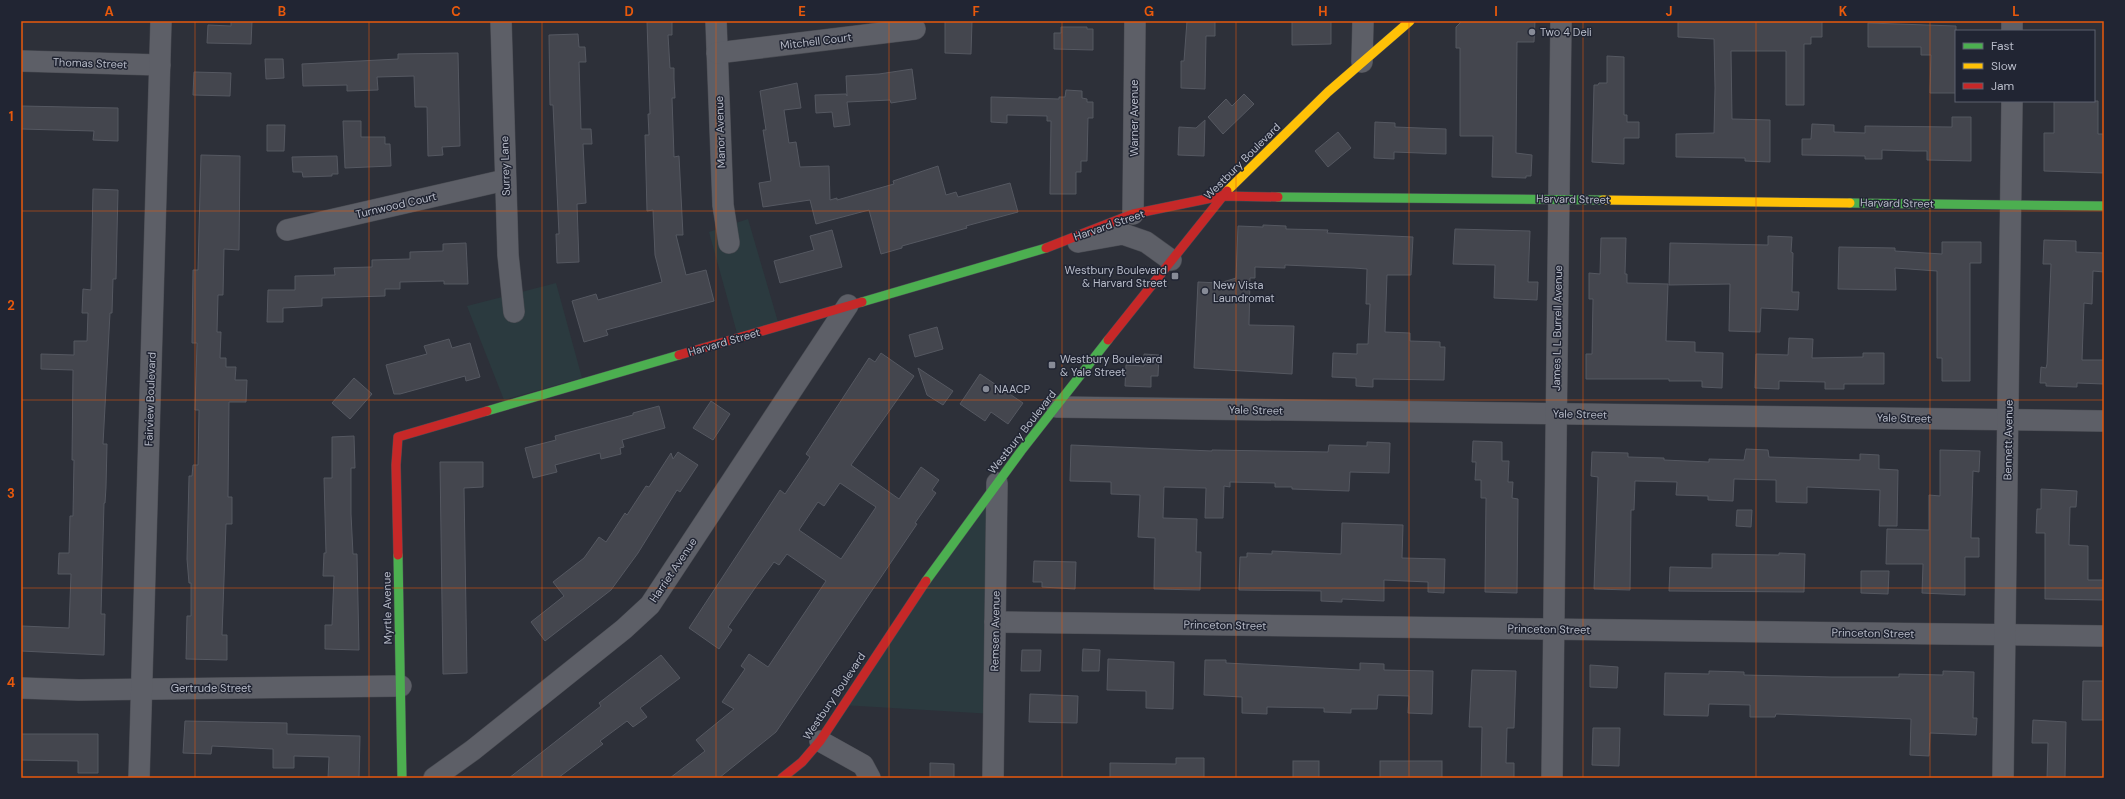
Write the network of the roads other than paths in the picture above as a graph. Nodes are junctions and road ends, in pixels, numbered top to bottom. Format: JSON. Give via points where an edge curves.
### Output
{"nodes":[{"id":1,"x":161,"y":21,"type":"edge"},
{"id":2,"x":501,"y":21,"type":"edge"},
{"id":3,"x":716,"y":21,"type":"edge"},
{"id":4,"x":1134,"y":21,"type":"edge"},
{"id":5,"x":1362,"y":21,"type":"edge"},
{"id":6,"x":1410,"y":21,"type":"edge"},
{"id":7,"x":1561,"y":21,"type":"edge"},
{"id":8,"x":916,"y":29,"type":"dead end"},
{"id":9,"x":717,"y":54,"type":"junction"},
{"id":10,"x":21,"y":61,"type":"edge"},
{"id":11,"x":1362,"y":62,"type":"junction"},
{"id":12,"x":160,"y":65,"type":"junction"},
{"id":13,"x":2012,"y":102,"type":"edge"},
{"id":14,"x":505,"y":180,"type":"junction"},
{"id":15,"x":1221,"y":196,"type":"junction"},
{"id":16,"x":1559,"y":199,"type":"junction"},
{"id":17,"x":2010,"y":205,"type":"junction"},
{"id":18,"x":2104,"y":206,"type":"edge"},
{"id":19,"x":1133,"y":214,"type":"junction"},
{"id":20,"x":287,"y":230,"type":"dead end"},
{"id":21,"x":729,"y":243,"type":"dead end"},
{"id":22,"x":1050,"y":246,"type":"junction"},
{"id":23,"x":1171,"y":260,"type":"junction"},
{"id":24,"x":848,"y":305,"type":"junction"},
{"id":25,"x":514,"y":312,"type":"dead end"},
{"id":26,"x":1057,"y":407,"type":"junction"},
{"id":27,"x":1556,"y":414,"type":"junction"},
{"id":28,"x":2008,"y":420,"type":"junction"},
{"id":29,"x":2104,"y":421,"type":"edge"},
{"id":30,"x":398,"y":437,"type":"joint"},
{"id":31,"x":997,"y":483,"type":"junction"},
{"id":32,"x":995,"y":622,"type":"junction"},
{"id":33,"x":1553,"y":629,"type":"junction"},
{"id":34,"x":2005,"y":635,"type":"junction"},
{"id":35,"x":2104,"y":636,"type":"edge"},
{"id":36,"x":401,"y":686,"type":"junction"},
{"id":37,"x":21,"y":688,"type":"edge"},
{"id":38,"x":141,"y":689,"type":"junction"},
{"id":39,"x":820,"y":741,"type":"junction"},
{"id":40,"x":139,"y":778,"type":"edge"},
{"id":41,"x":402,"y":778,"type":"edge"},
{"id":42,"x":434,"y":778,"type":"edge"},
{"id":43,"x":782,"y":778,"type":"edge"},
{"id":44,"x":870,"y":778,"type":"edge"},
{"id":45,"x":992,"y":778,"type":"edge"},
{"id":46,"x":1552,"y":778,"type":"edge"},
{"id":47,"x":2003,"y":778,"type":"edge"}],
"edges":[{"from":1,"to":12,"type":"street","name":"Fairview Boulevard"},
{"from":2,"to":14,"type":"street","name":"Surrey Lane"},
{"from":3,"to":9,"type":"street","name":"Manor Avenue"},
{"from":4,"to":19,"type":"street","name":"Warner Avenue"},
{"from":5,"to":11,"type":"street"},
{"from":6,"to":11,"type":"street","name":"Westbury Boulevard"},
{"from":7,"to":16,"type":"street","name":"James L L Burrell Avenue"},
{"from":8,"to":9,"type":"street","name":"Mitchell Court"},
{"from":9,"to":21,"type":"street","name":"Manor Avenue","via":[[723,205]]},
{"from":10,"to":12,"type":"street","name":"Thomas Street"},
{"from":11,"to":15,"type":"street","name":"Westbury Boulevard"},
{"from":12,"to":38,"type":"street","name":"Fairview Boulevard"},
{"from":13,"to":17,"type":"street","name":"Bennett Avenue"},
{"from":14,"to":20,"type":"street","name":"Turnwood Court"},
{"from":14,"to":25,"type":"street","name":"Surrey Lane","via":[[508,256]]},
{"from":15,"to":16,"type":"street","name":"Harvard Street"},
{"from":15,"to":19,"type":"street","name":"Harvard Street"},
{"from":15,"to":23,"type":"street","name":"Westbury Boulevard"},
{"from":16,"to":17,"type":"street","name":"Harvard Street"},
{"from":16,"to":27,"type":"street","name":"James L L Burrell Avenue"},
{"from":17,"to":18,"type":"street","name":"Harvard Street"},
{"from":17,"to":28,"type":"street","name":"Bennett Avenue"},
{"from":19,"to":22,"type":"street","name":"Harvard Street"},
{"from":22,"to":23,"type":"street","name":"Harvard Street","via":[[1123,234],[1146,242]]},
{"from":22,"to":24,"type":"street","name":"Harvard Street"},
{"from":23,"to":26,"type":"street","name":"Westbury Boulevard"},
{"from":24,"to":30,"type":"street","name":"Harvard Street"},
{"from":24,"to":42,"type":"street","name":"Harriet Avenue","via":[[650,605],[624,630]]},
{"from":26,"to":27,"type":"street","name":"Yale Street"},
{"from":26,"to":31,"type":"street","name":"Westbury Boulevard"},
{"from":27,"to":28,"type":"street","name":"Yale Street"},
{"from":27,"to":33,"type":"street","name":"James L L Burrell Avenue"},
{"from":28,"to":29,"type":"street","name":"Yale Street"},
{"from":28,"to":34,"type":"street","name":"Bennett Avenue"},
{"from":30,"to":36,"type":"street","name":"Myrtle Avenue","via":[[396,465]]},
{"from":31,"to":32,"type":"street","name":"Remsen Avenue"},
{"from":31,"to":39,"type":"street","name":"Westbury Boulevard","via":[[929,576]]},
{"from":32,"to":33,"type":"street","name":"Princeton Street"},
{"from":32,"to":45,"type":"street","name":"Remsen Avenue"},
{"from":33,"to":34,"type":"street","name":"Princeton Street"},
{"from":33,"to":46,"type":"street","name":"James L L Burrell Avenue"},
{"from":34,"to":35,"type":"street","name":"Princeton Street"},
{"from":34,"to":47,"type":"street","name":"Bennett Avenue"},
{"from":36,"to":38,"type":"street","name":"Gertrude Street"},
{"from":36,"to":41,"type":"street","name":"Myrtle Avenue"},
{"from":37,"to":38,"type":"street","name":"Gertrude Street"},
{"from":38,"to":40,"type":"street","name":"Fairview Boulevard"},
{"from":39,"to":43,"type":"street","name":"Westbury Boulevard","via":[[802,762]]},
{"from":39,"to":44,"type":"street","via":[[863,765]]}]}
